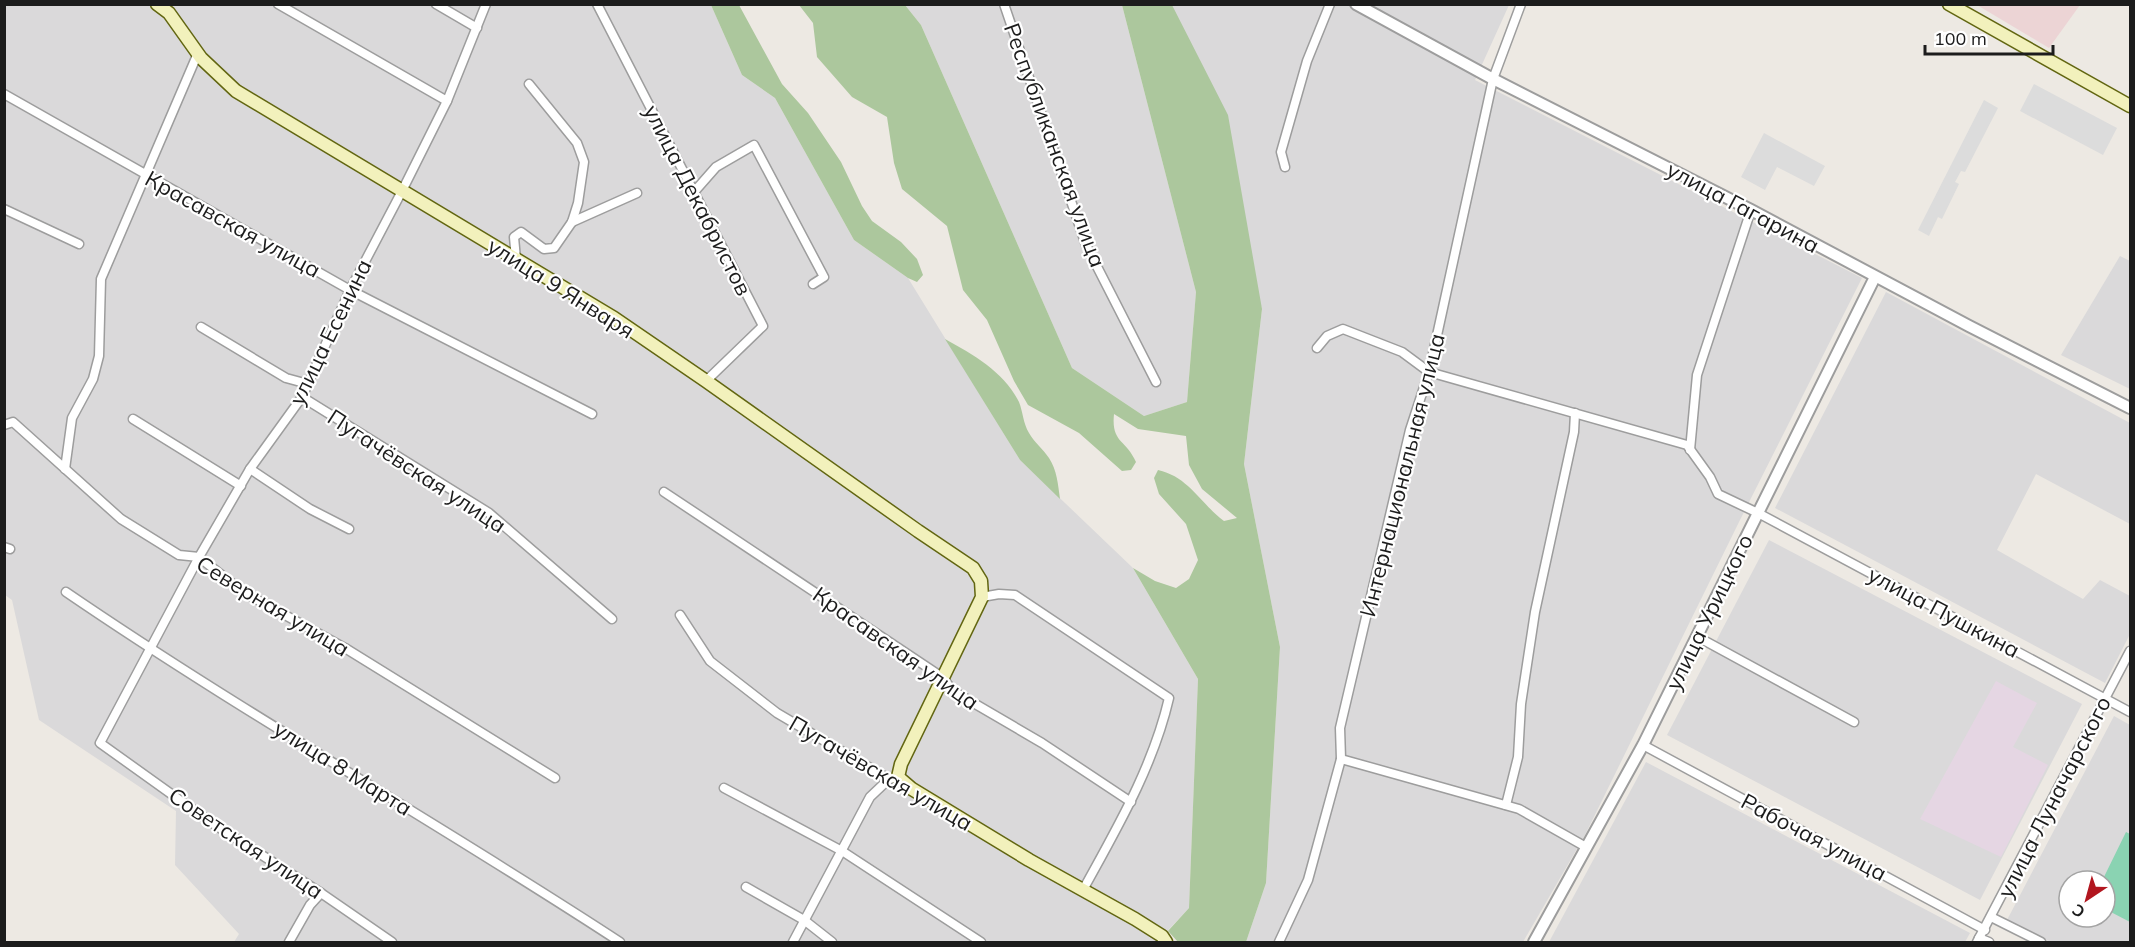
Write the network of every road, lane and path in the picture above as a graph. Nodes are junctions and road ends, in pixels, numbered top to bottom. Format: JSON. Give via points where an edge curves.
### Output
{"nodes":[{"id":1,"x":157,"y":4,"type":"edge"},
{"id":2,"x":278,"y":4,"type":"edge"},
{"id":3,"x":436,"y":4,"type":"edge"},
{"id":4,"x":486,"y":4,"type":"edge"},
{"id":5,"x":597,"y":4,"type":"edge"},
{"id":6,"x":1004,"y":4,"type":"edge"},
{"id":7,"x":1330,"y":4,"type":"edge"},
{"id":8,"x":1356,"y":4,"type":"edge"},
{"id":9,"x":1521,"y":4,"type":"edge"},
{"id":10,"x":1949,"y":4,"type":"edge"},
{"id":11,"x":477,"y":28,"type":"junction"},
{"id":12,"x":198,"y":53,"type":"junction"},
{"id":13,"x":1493,"y":79,"type":"junction"},
{"id":14,"x":529,"y":84,"type":"dead end"},
{"id":15,"x":4,"y":94,"type":"edge"},
{"id":16,"x":447,"y":101,"type":"junction"},
{"id":17,"x":2130,"y":106,"type":"edge"},
{"id":18,"x":1285,"y":167,"type":"dead end"},
{"id":19,"x":146,"y":175,"type":"junction"},
{"id":20,"x":402,"y":191,"type":"junction"},
{"id":21,"x":694,"y":192,"type":"junction"},
{"id":22,"x":637,"y":193,"type":"dead end"},
{"id":23,"x":4,"y":209,"type":"edge"},
{"id":24,"x":1751,"y":210,"type":"junction"},
{"id":25,"x":572,"y":222,"type":"junction"},
{"id":26,"x":79,"y":244,"type":"dead end"},
{"id":27,"x":516,"y":259,"type":"junction"},
{"id":28,"x":1875,"y":277,"type":"junction"},
{"id":29,"x":813,"y":284,"type":"dead end"},
{"id":30,"x":350,"y":290,"type":"junction"},
{"id":31,"x":201,"y":327,"type":"dead end"},
{"id":32,"x":1317,"y":348,"type":"dead end"},
{"id":33,"x":1429,"y":372,"type":"junction"},
{"id":34,"x":706,"y":381,"type":"junction"},
{"id":35,"x":1156,"y":382,"type":"dead end"},
{"id":36,"x":308,"y":384,"type":"junction"},
{"id":37,"x":302,"y":397,"type":"junction"},
{"id":38,"x":2130,"y":408,"type":"edge"},
{"id":39,"x":1575,"y":413,"type":"junction"},
{"id":40,"x":592,"y":414,"type":"dead end"},
{"id":41,"x":133,"y":419,"type":"dead end"},
{"id":42,"x":4,"y":425,"type":"edge"},
{"id":43,"x":1690,"y":450,"type":"junction"},
{"id":44,"x":64,"y":469,"type":"junction"},
{"id":45,"x":250,"y":469,"type":"junction"},
{"id":46,"x":241,"y":486,"type":"junction"},
{"id":47,"x":663,"y":492,"type":"dead end"},
{"id":48,"x":1758,"y":513,"type":"junction"},
{"id":49,"x":349,"y":529,"type":"dead end"},
{"id":50,"x":199,"y":557,"type":"junction"},
{"id":51,"x":66,"y":592,"type":"dead end"},
{"id":52,"x":982,"y":597,"type":"junction"},
{"id":53,"x":680,"y":615,"type":"dead end"},
{"id":54,"x":612,"y":619,"type":"dead end"},
{"id":55,"x":1696,"y":636,"type":"junction"},
{"id":56,"x":150,"y":649,"type":"junction"},
{"id":57,"x":2130,"y":651,"type":"edge"},
{"id":58,"x":942,"y":677,"type":"junction"},
{"id":59,"x":2105,"y":698,"type":"junction"},
{"id":60,"x":2130,"y":712,"type":"edge"},
{"id":61,"x":1854,"y":722,"type":"dead end"},
{"id":62,"x":100,"y":743,"type":"joint"},
{"id":63,"x":1643,"y":745,"type":"junction"},
{"id":64,"x":1341,"y":759,"type":"junction"},
{"id":65,"x":555,"y":778,"type":"dead end"},
{"id":66,"x":893,"y":778,"type":"junction"},
{"id":67,"x":724,"y":789,"type":"dead end"},
{"id":68,"x":1131,"y":802,"type":"junction"},
{"id":69,"x":1506,"y":805,"type":"junction"},
{"id":70,"x":1586,"y":847,"type":"junction"},
{"id":71,"x":842,"y":851,"type":"junction"},
{"id":72,"x":746,"y":887,"type":"dead end"},
{"id":73,"x":1083,"y":890,"type":"junction"},
{"id":74,"x":321,"y":893,"type":"junction"},
{"id":75,"x":1991,"y":917,"type":"junction"},
{"id":76,"x":804,"y":920,"type":"junction"},
{"id":77,"x":1980,"y":937,"type":"edge"},
{"id":78,"x":289,"y":942,"type":"edge"},
{"id":79,"x":392,"y":942,"type":"edge"},
{"id":80,"x":620,"y":942,"type":"edge"},
{"id":81,"x":793,"y":942,"type":"edge"},
{"id":82,"x":832,"y":942,"type":"edge"},
{"id":83,"x":981,"y":942,"type":"edge"},
{"id":84,"x":1166,"y":942,"type":"edge"},
{"id":85,"x":1280,"y":942,"type":"edge"},
{"id":86,"x":1534,"y":942,"type":"edge"},
{"id":87,"x":1989,"y":942,"type":"edge"},
{"id":88,"x":2041,"y":942,"type":"edge"}],
"edges":[{"from":1,"to":12,"type":"main road","name":"улица 9 Января","via":[[169,13]]},
{"from":2,"to":16,"type":"street"},
{"from":3,"to":11,"type":"street"},
{"from":4,"to":11,"type":"street","name":"улица Есенина"},
{"from":5,"to":21,"type":"street","name":"улица Декабристов"},
{"from":6,"to":35,"type":"street","name":"Республиканская улица","via":[[1086,244]]},
{"from":7,"to":18,"type":"street","via":[[1307,61],[1281,152]]},
{"from":8,"to":13,"type":"street","name":"улица Гагарина"},
{"from":9,"to":13,"type":"street","name":"Интернациональная улица"},
{"from":10,"to":17,"type":"main road"},
{"from":11,"to":16,"type":"street","name":"улица Есенина"},
{"from":12,"to":19,"type":"street"},
{"from":12,"to":20,"type":"main road","name":"улица 9 Января","via":[[236,91]]},
{"from":13,"to":24,"type":"street","name":"улица Гагарина"},
{"from":13,"to":33,"type":"street","name":"Интернациональная улица"},
{"from":14,"to":25,"type":"street","via":[[577,143],[584,162]]},
{"from":15,"to":19,"type":"street","name":"Красавская улица"},
{"from":16,"to":20,"type":"street","name":"улица Есенина"},
{"from":19,"to":30,"type":"street","name":"Красавская улица"},
{"from":19,"to":44,"type":"street","via":[[101,279],[99,356],[93,379],[72,418]]},
{"from":20,"to":27,"type":"main road","name":"улица 9 Января"},
{"from":20,"to":30,"type":"street","name":"улица Есенина"},
{"from":21,"to":29,"type":"street","via":[[716,167],[754,145],[824,277]]},
{"from":21,"to":34,"type":"street","name":"улица Декабристов","via":[[763,326]]},
{"from":22,"to":25,"type":"street"},
{"from":23,"to":26,"type":"street"},
{"from":24,"to":28,"type":"street","name":"улица Гагарина"},
{"from":24,"to":43,"type":"street","via":[[1697,375]]},
{"from":25,"to":27,"type":"street","via":[[554,248],[544,249],[521,232],[514,237]]},
{"from":27,"to":34,"type":"main road","name":"улица 9 Января","via":[[614,318]]},
{"from":28,"to":38,"type":"street","name":"улица Гагарина"},
{"from":28,"to":48,"type":"street","name":"улица Урицкого"},
{"from":30,"to":36,"type":"street","name":"улица Есенина"},
{"from":30,"to":40,"type":"street","name":"Красавская улица"},
{"from":31,"to":36,"type":"street","via":[[286,378]]},
{"from":32,"to":33,"type":"street","via":[[1327,336],[1343,329],[1402,352]]},
{"from":33,"to":39,"type":"street"},
{"from":33,"to":64,"type":"street","name":"Интернациональная улица","via":[[1410,430],[1340,728]]},
{"from":34,"to":52,"type":"main road","name":"улица 9 Января","via":[[973,567],[981,581]]},
{"from":36,"to":37,"type":"street","name":"улица Есенина"},
{"from":37,"to":45,"type":"street","name":"улица Есенина"},
{"from":37,"to":54,"type":"street","name":"Пугачёвская улица","via":[[489,513]]},
{"from":39,"to":43,"type":"street","via":[[1687,445]]},
{"from":39,"to":69,"type":"street","via":[[1535,612],[1521,704],[1518,757]]},
{"from":41,"to":46,"type":"street"},
{"from":42,"to":44,"type":"street","name":"Северная улица","via":[[13,422]]},
{"from":43,"to":48,"type":"street","name":"улица Пушкина","via":[[1718,494]]},
{"from":44,"to":50,"type":"street","name":"Северная улица","via":[[121,519],[179,555]]},
{"from":45,"to":46,"type":"street","name":"улица Есенина"},
{"from":45,"to":49,"type":"street","via":[[310,509]]},
{"from":46,"to":50,"type":"street","name":"улица Есенина"},
{"from":47,"to":58,"type":"street","name":"Красавская улица"},
{"from":48,"to":55,"type":"street","name":"улица Урицкого"},
{"from":48,"to":59,"type":"street","name":"улица Пушкина"},
{"from":50,"to":56,"type":"street","name":"улица Есенина"},
{"from":50,"to":65,"type":"street","name":"Северная улица","via":[[243,592],[355,654]]},
{"from":51,"to":56,"type":"street","name":"улица 8 Марта"},
{"from":52,"to":58,"type":"main road"},
{"from":52,"to":68,"type":"street","via":[[1015,595],[1168,698],[1161,730]]},
{"from":53,"to":66,"type":"street","name":"Пугачёвская улица","via":[[710,661],[769,707]]},
{"from":55,"to":61,"type":"street"},
{"from":55,"to":63,"type":"street","name":"улица Урицкого"},
{"from":56,"to":62,"type":"street","name":"улица Есенина"},
{"from":56,"to":80,"type":"street","name":"улица 8 Марта"},
{"from":57,"to":59,"type":"street","name":"улица Луначарского"},
{"from":58,"to":66,"type":"main road"},
{"from":58,"to":68,"type":"street","name":"Красавская улица","via":[[953,691]]},
{"from":59,"to":60,"type":"street","name":"улица Пушкина"},
{"from":59,"to":75,"type":"street","name":"улица Луначарского"},
{"from":62,"to":74,"type":"street","name":"Советская улица","via":[[209,821]]},
{"from":63,"to":70,"type":"street","name":"улица Урицкого"},
{"from":63,"to":77,"type":"street","name":"Рабочая улица"},
{"from":64,"to":69,"type":"street"},
{"from":64,"to":85,"type":"street","name":"Интернациональная улица","via":[[1308,880]]},
{"from":66,"to":71,"type":"street","via":[[870,797]]},
{"from":66,"to":73,"type":"main road","name":"Пугачёвская улица"},
{"from":67,"to":71,"type":"street"},
{"from":68,"to":73,"type":"street"},
{"from":69,"to":70,"type":"street","via":[[1519,808]]},
{"from":70,"to":86,"type":"street","name":"улица Урицкого"},
{"from":71,"to":76,"type":"street"},
{"from":71,"to":83,"type":"street"},
{"from":72,"to":76,"type":"street"},
{"from":73,"to":84,"type":"main road","name":"Пугачёвская улица","via":[[1135,919]]},
{"from":74,"to":78,"type":"street"},
{"from":74,"to":79,"type":"street","name":"Советская улица"},
{"from":75,"to":77,"type":"street","name":"улица Луначарского"},
{"from":75,"to":88,"type":"street"},
{"from":76,"to":81,"type":"street"},
{"from":76,"to":82,"type":"street"},
{"from":77,"to":87,"type":"street","name":"Рабочая улица"}]}
